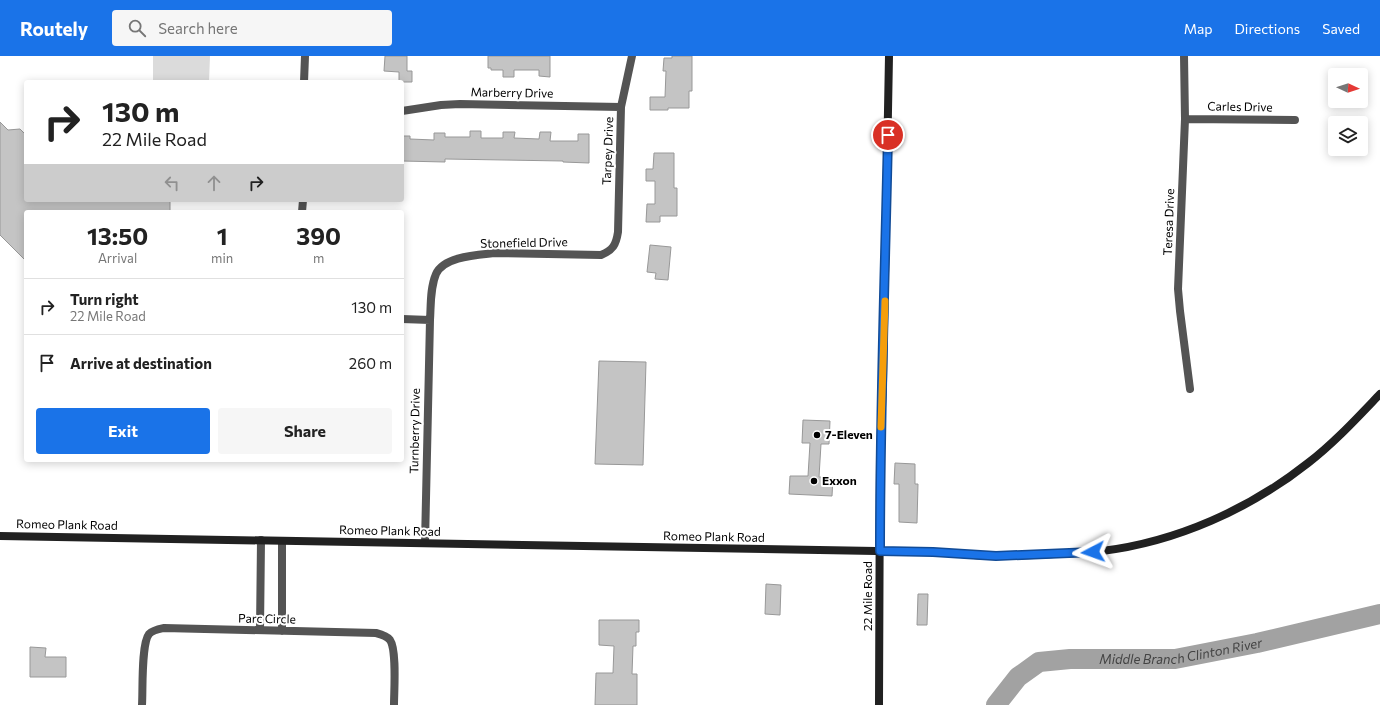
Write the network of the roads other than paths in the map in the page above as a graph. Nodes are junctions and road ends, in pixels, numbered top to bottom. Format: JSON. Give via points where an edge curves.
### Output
{"nodes":[{"id":1,"x":304,"y":56,"type":"edge"},
{"id":2,"x":632,"y":56,"type":"edge"},
{"id":3,"x":889,"y":56,"type":"edge"},
{"id":4,"x":1184,"y":56,"type":"edge"},
{"id":5,"x":304,"y":80,"type":"edge"},
{"id":6,"x":622,"y":107,"type":"junction"},
{"id":7,"x":404,"y":111,"type":"edge"},
{"id":8,"x":1185,"y":119,"type":"junction"},
{"id":9,"x":1294,"y":120,"type":"dead end"},
{"id":10,"x":614,"y":246,"type":"joint"},
{"id":11,"x":404,"y":319,"type":"edge"},
{"id":12,"x":430,"y":320,"type":"junction"},
{"id":13,"x":1190,"y":389,"type":"dead end"},
{"id":14,"x":1380,"y":394,"type":"edge"},
{"id":15,"x":0,"y":536,"type":"edge"},
{"id":16,"x":261,"y":540,"type":"junction"},
{"id":17,"x":282,"y":541,"type":"junction"},
{"id":18,"x":425,"y":543,"type":"junction"},
{"id":19,"x":880,"y":551,"type":"junction"},
{"id":20,"x":260,"y":630,"type":"junction"},
{"id":21,"x":282,"y":631,"type":"junction"},
{"id":22,"x":142,"y":705,"type":"edge"},
{"id":23,"x":394,"y":705,"type":"edge"},
{"id":24,"x":879,"y":705,"type":"edge"}],
"edges":[{"from":1,"to":5,"type":"street"},
{"from":2,"to":6,"type":"street","name":"Tarpey Drive"},
{"from":3,"to":19,"type":"main road","name":"22 Mile Road"},
{"from":4,"to":8,"type":"street","name":"Teresa Drive"},
{"from":6,"to":7,"type":"street","name":"Marberry Drive","via":[[460,104]]},
{"from":6,"to":10,"type":"street","name":"Tarpey Drive","via":[[618,232]]},
{"from":8,"to":9,"type":"street","name":"Carles Drive"},
{"from":8,"to":13,"type":"street","name":"Teresa Drive","via":[[1178,289]]},
{"from":10,"to":12,"type":"street","name":"Stonefield Drive","via":[[600,254],[495,253],[453,260],[446,263],[436,274]]},
{"from":11,"to":12,"type":"street"},
{"from":12,"to":18,"type":"street","name":"Turnberry Drive"},
{"from":14,"to":19,"type":"main road","name":"Romeo Plank Road","via":[[1327,447],[1278,484],[1216,518],[1166,537],[1129,547],[1084,553],[996,556]]},
{"from":15,"to":16,"type":"main road","name":"Romeo Plank Road"},
{"from":16,"to":17,"type":"main road","name":"Romeo Plank Road"},
{"from":16,"to":20,"type":"street"},
{"from":17,"to":18,"type":"main road","name":"Romeo Plank Road"},
{"from":17,"to":21,"type":"street"},
{"from":18,"to":19,"type":"main road","name":"Romeo Plank Road"},
{"from":19,"to":24,"type":"main road","name":"22 Mile Road"},
{"from":20,"to":21,"type":"street","name":"Parc Circle"},
{"from":20,"to":22,"type":"street","name":"Parc Circle","via":[[164,628],[149,634],[145,647]]},
{"from":21,"to":23,"type":"street","name":"Parc Circle","via":[[376,633],[384,636],[390,640],[393,650]]}]}
